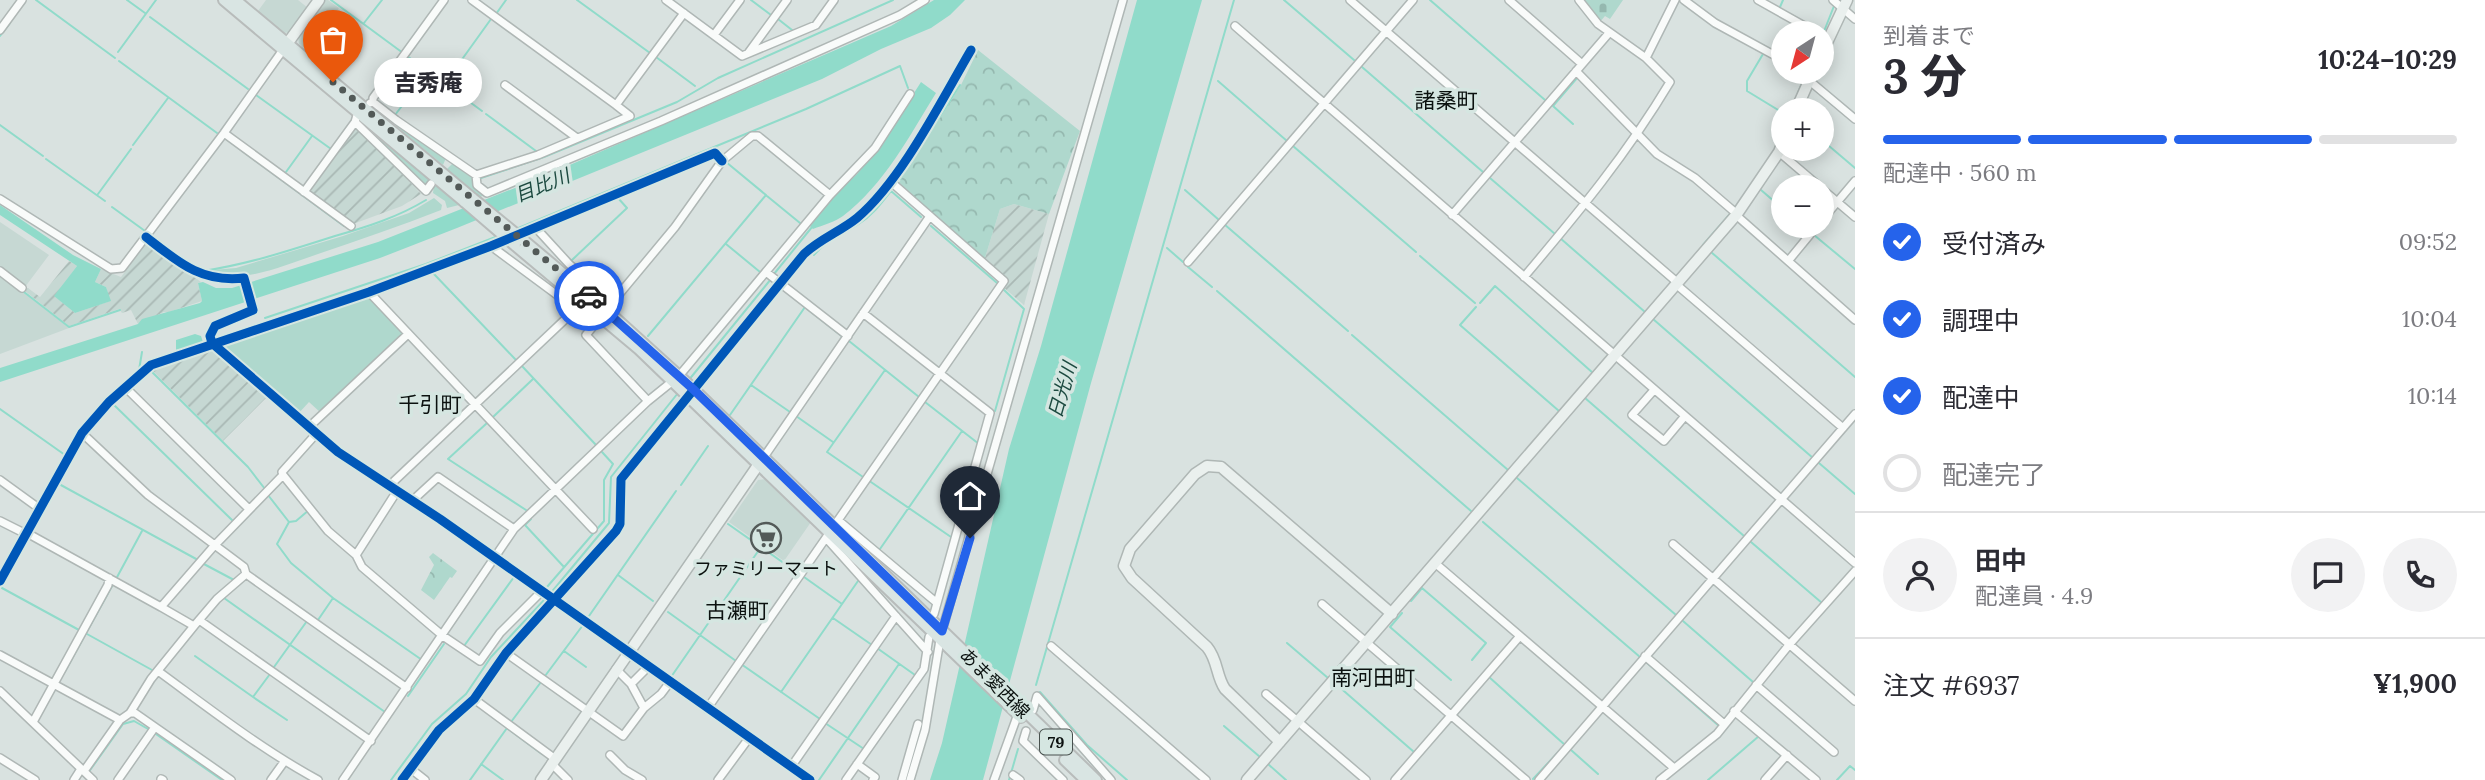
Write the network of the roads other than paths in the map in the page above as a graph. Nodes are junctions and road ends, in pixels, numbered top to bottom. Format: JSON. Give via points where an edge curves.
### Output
{"nodes":[{"id":1,"x":22,"y":0,"type":"edge"},
{"id":2,"x":224,"y":0,"type":"edge"},
{"id":3,"x":235,"y":0,"type":"edge"},
{"id":4,"x":319,"y":0,"type":"edge"},
{"id":5,"x":444,"y":0,"type":"edge"},
{"id":6,"x":471,"y":0,"type":"edge"},
{"id":7,"x":666,"y":0,"type":"edge"},
{"id":8,"x":740,"y":0,"type":"edge"},
{"id":9,"x":787,"y":0,"type":"edge"},
{"id":10,"x":834,"y":0,"type":"edge"},
{"id":11,"x":925,"y":0,"type":"edge"},
{"id":12,"x":1123,"y":0,"type":"edge"},
{"id":13,"x":1350,"y":0,"type":"edge"},
{"id":14,"x":1413,"y":0,"type":"edge"},
{"id":15,"x":1509,"y":0,"type":"edge"},
{"id":16,"x":1579,"y":0,"type":"edge"},
{"id":17,"x":1675,"y":0,"type":"edge"},
{"id":18,"x":1684,"y":0,"type":"edge"},
{"id":19,"x":1758,"y":0,"type":"edge"},
{"id":20,"x":1833,"y":0,"type":"edge"},
{"id":21,"x":1845,"y":5,"type":"edge"},
{"id":22,"x":684,"y":13,"type":"junction"},
{"id":23,"x":1855,"y":19,"type":"edge"},
{"id":24,"x":1794,"y":21,"type":"edge"},
{"id":25,"x":1834,"y":21,"type":"edge"},
{"id":26,"x":1234,"y":26,"type":"dead end"},
{"id":27,"x":0,"y":30,"type":"edge"},
{"id":28,"x":1386,"y":31,"type":"junction"},
{"id":29,"x":1609,"y":33,"type":"junction"},
{"id":30,"x":714,"y":35,"type":"junction"},
{"id":31,"x":285,"y":47,"type":"junction"},
{"id":32,"x":971,"y":50,"type":"dead end"},
{"id":33,"x":749,"y":53,"type":"junction"},
{"id":34,"x":1771,"y":53,"type":"edge"},
{"id":35,"x":1646,"y":58,"type":"junction"},
{"id":36,"x":1583,"y":64,"type":"junction"},
{"id":37,"x":1576,"y":71,"type":"junction"},
{"id":38,"x":1819,"y":84,"type":"edge"},
{"id":39,"x":505,"y":85,"type":"dead end"},
{"id":40,"x":910,"y":94,"type":"dead end"},
{"id":41,"x":1325,"y":104,"type":"junction"},
{"id":42,"x":616,"y":105,"type":"junction"},
{"id":43,"x":362,"y":111,"type":"junction"},
{"id":44,"x":1855,"y":119,"type":"edge"},
{"id":45,"x":224,"y":133,"type":"junction"},
{"id":46,"x":1639,"y":134,"type":"junction"},
{"id":47,"x":578,"y":138,"type":"junction"},
{"id":48,"x":1515,"y":141,"type":"junction"},
{"id":49,"x":722,"y":161,"type":"junction"},
{"id":50,"x":1773,"y":161,"type":"edge"},
{"id":51,"x":1790,"y":161,"type":"edge"},
{"id":52,"x":476,"y":175,"type":"junction"},
{"id":53,"x":1806,"y":175,"type":"edge"},
{"id":54,"x":890,"y":181,"type":"junction"},
{"id":55,"x":1855,"y":181,"type":"edge"},
{"id":56,"x":431,"y":184,"type":"dead end"},
{"id":57,"x":304,"y":192,"type":"junction"},
{"id":58,"x":830,"y":195,"type":"junction"},
{"id":59,"x":0,"y":199,"type":"edge"},
{"id":60,"x":1834,"y":199,"type":"edge"},
{"id":61,"x":1837,"y":202,"type":"junction"},
{"id":62,"x":1586,"y":204,"type":"junction"},
{"id":63,"x":1834,"y":206,"type":"edge"},
{"id":64,"x":1737,"y":214,"type":"junction"},
{"id":65,"x":1452,"y":215,"type":"junction"},
{"id":66,"x":930,"y":216,"type":"junction"},
{"id":67,"x":1855,"y":217,"type":"edge"},
{"id":68,"x":351,"y":226,"type":"dead end"},
{"id":69,"x":536,"y":228,"type":"junction"},
{"id":70,"x":146,"y":237,"type":"junction"},
{"id":71,"x":1807,"y":238,"type":"edge"},
{"id":72,"x":491,"y":246,"type":"junction"},
{"id":73,"x":1788,"y":260,"type":"junction"},
{"id":74,"x":1188,"y":262,"type":"dead end"},
{"id":75,"x":0,"y":271,"type":"edge"},
{"id":76,"x":767,"y":273,"type":"junction"},
{"id":77,"x":1524,"y":276,"type":"junction"},
{"id":78,"x":779,"y":282,"type":"junction"},
{"id":79,"x":1677,"y":284,"type":"junction"},
{"id":80,"x":22,"y":288,"type":"dead end"},
{"id":81,"x":369,"y":292,"type":"junction"},
{"id":82,"x":576,"y":309,"type":"junction"},
{"id":83,"x":603,"y":313,"type":"junction"},
{"id":84,"x":863,"y":313,"type":"junction"},
{"id":85,"x":727,"y":319,"type":"junction"},
{"id":86,"x":1855,"y":320,"type":"edge"},
{"id":87,"x":741,"y":330,"type":"junction"},
{"id":88,"x":408,"y":334,"type":"junction"},
{"id":89,"x":848,"y":336,"type":"junction"},
{"id":90,"x":212,"y":343,"type":"junction"},
{"id":91,"x":1615,"y":356,"type":"junction"},
{"id":92,"x":940,"y":373,"type":"junction"},
{"id":93,"x":683,"y":386,"type":"junction"},
{"id":94,"x":125,"y":387,"type":"junction"},
{"id":95,"x":1654,"y":390,"type":"junction"},
{"id":96,"x":648,"y":401,"type":"junction"},
{"id":97,"x":475,"y":404,"type":"junction"},
{"id":98,"x":1855,"y":414,"type":"edge"},
{"id":99,"x":1685,"y":416,"type":"junction"},
{"id":100,"x":309,"y":427,"type":"junction"},
{"id":101,"x":1843,"y":428,"type":"junction"},
{"id":102,"x":82,"y":433,"type":"junction"},
{"id":103,"x":316,"y":433,"type":"junction"},
{"id":104,"x":762,"y":460,"type":"junction"},
{"id":105,"x":283,"y":475,"type":"junction"},
{"id":106,"x":0,"y":481,"type":"edge"},
{"id":107,"x":390,"y":485,"type":"junction"},
{"id":108,"x":555,"y":489,"type":"junction"},
{"id":109,"x":397,"y":491,"type":"junction"},
{"id":110,"x":1782,"y":500,"type":"junction"},
{"id":111,"x":412,"y":501,"type":"junction"},
{"id":112,"x":40,"y":509,"type":"junction"},
{"id":113,"x":249,"y":509,"type":"junction"},
{"id":114,"x":0,"y":521,"type":"edge"},
{"id":115,"x":514,"y":529,"type":"junction"},
{"id":116,"x":593,"y":529,"type":"dead end"},
{"id":117,"x":832,"y":529,"type":"junction"},
{"id":118,"x":26,"y":533,"type":"junction"},
{"id":119,"x":1673,"y":544,"type":"dead end"},
{"id":120,"x":215,"y":545,"type":"junction"},
{"id":121,"x":356,"y":555,"type":"junction"},
{"id":122,"x":495,"y":558,"type":"junction"},
{"id":123,"x":1435,"y":563,"type":"junction"},
{"id":124,"x":1855,"y":563,"type":"edge"},
{"id":125,"x":1855,"y":571,"type":"edge"},
{"id":126,"x":246,"y":573,"type":"junction"},
{"id":127,"x":109,"y":578,"type":"junction"},
{"id":128,"x":1713,"y":579,"type":"junction"},
{"id":129,"x":0,"y":581,"type":"edge"},
{"id":130,"x":548,"y":595,"type":"junction"},
{"id":131,"x":937,"y":603,"type":"junction"},
{"id":132,"x":1322,"y":604,"type":"dead end"},
{"id":133,"x":161,"y":607,"type":"junction"},
{"id":134,"x":934,"y":614,"type":"dead end"},
{"id":135,"x":1392,"y":614,"type":"junction"},
{"id":136,"x":896,"y":616,"type":"junction"},
{"id":137,"x":196,"y":623,"type":"junction"},
{"id":138,"x":443,"y":636,"type":"junction"},
{"id":139,"x":1520,"y":636,"type":"junction"},
{"id":140,"x":941,"y":638,"type":"junction"},
{"id":141,"x":1367,"y":643,"type":"junction"},
{"id":142,"x":1789,"y":645,"type":"junction"},
{"id":143,"x":1051,"y":646,"type":"dead end"},
{"id":144,"x":628,"y":652,"type":"junction"},
{"id":145,"x":506,"y":653,"type":"junction"},
{"id":146,"x":928,"y":653,"type":"junction"},
{"id":147,"x":0,"y":655,"type":"edge"},
{"id":148,"x":1646,"y":656,"type":"junction"},
{"id":149,"x":648,"y":667,"type":"junction"},
{"id":150,"x":616,"y":669,"type":"junction"},
{"id":151,"x":158,"y":671,"type":"junction"},
{"id":152,"x":670,"y":682,"type":"junction"},
{"id":153,"x":631,"y":684,"type":"junction"},
{"id":154,"x":53,"y":685,"type":"junction"},
{"id":155,"x":1756,"y":685,"type":"junction"},
{"id":156,"x":407,"y":688,"type":"junction"},
{"id":157,"x":0,"y":691,"type":"edge"},
{"id":158,"x":1266,"y":694,"type":"dead end"},
{"id":159,"x":474,"y":699,"type":"junction"},
{"id":160,"x":1855,"y":701,"type":"edge"},
{"id":161,"x":1602,"y":706,"type":"junction"},
{"id":162,"x":645,"y":708,"type":"junction"},
{"id":163,"x":707,"y":709,"type":"junction"},
{"id":164,"x":1016,"y":709,"type":"junction"},
{"id":165,"x":1033,"y":710,"type":"dead end"},
{"id":166,"x":587,"y":711,"type":"junction"},
{"id":167,"x":1734,"y":711,"type":"junction"},
{"id":168,"x":130,"y":713,"type":"junction"},
{"id":169,"x":1451,"y":715,"type":"junction"},
{"id":170,"x":120,"y":720,"type":"junction"},
{"id":171,"x":33,"y":722,"type":"junction"},
{"id":172,"x":1298,"y":722,"type":"junction"},
{"id":173,"x":918,"y":724,"type":"dead end"},
{"id":174,"x":1724,"y":724,"type":"junction"},
{"id":175,"x":153,"y":730,"type":"junction"},
{"id":176,"x":1027,"y":731,"type":"dead end"},
{"id":177,"x":749,"y":738,"type":"junction"},
{"id":178,"x":371,"y":741,"type":"junction"},
{"id":179,"x":1280,"y":742,"type":"junction"},
{"id":180,"x":1834,"y":752,"type":"dead end"},
{"id":181,"x":610,"y":755,"type":"dead end"},
{"id":182,"x":1787,"y":755,"type":"junction"},
{"id":183,"x":0,"y":758,"type":"edge"},
{"id":184,"x":553,"y":760,"type":"junction"},
{"id":185,"x":284,"y":762,"type":"junction"},
{"id":186,"x":857,"y":764,"type":"junction"},
{"id":187,"x":791,"y":767,"type":"junction"},
{"id":188,"x":1674,"y":768,"type":"junction"},
{"id":189,"x":411,"y":769,"type":"junction"},
{"id":190,"x":88,"y":775,"type":"edge"},
{"id":191,"x":1670,"y":777,"type":"edge"},
{"id":192,"x":803,"y":778,"type":"edge"},
{"id":193,"x":1543,"y":779,"type":"edge"},
{"id":194,"x":35,"y":780,"type":"edge"},
{"id":195,"x":74,"y":780,"type":"edge"},
{"id":196,"x":118,"y":780,"type":"edge"},
{"id":197,"x":230,"y":780,"type":"edge"},
{"id":198,"x":271,"y":780,"type":"edge"},
{"id":199,"x":318,"y":780,"type":"edge"},
{"id":200,"x":343,"y":780,"type":"edge"},
{"id":201,"x":402,"y":780,"type":"edge"},
{"id":202,"x":425,"y":780,"type":"edge"},
{"id":203,"x":541,"y":780,"type":"edge"},
{"id":204,"x":568,"y":780,"type":"edge"},
{"id":205,"x":642,"y":780,"type":"edge"},
{"id":206,"x":718,"y":780,"type":"edge"},
{"id":207,"x":846,"y":780,"type":"edge"},
{"id":208,"x":873,"y":780,"type":"edge"},
{"id":209,"x":902,"y":780,"type":"edge"},
{"id":210,"x":910,"y":780,"type":"edge"},
{"id":211,"x":994,"y":780,"type":"edge"},
{"id":212,"x":1063,"y":780,"type":"edge"},
{"id":213,"x":1086,"y":780,"type":"edge"},
{"id":214,"x":1096,"y":780,"type":"edge"},
{"id":215,"x":1111,"y":780,"type":"edge"},
{"id":216,"x":1206,"y":780,"type":"edge"},
{"id":217,"x":1247,"y":780,"type":"edge"},
{"id":218,"x":1366,"y":780,"type":"edge"},
{"id":219,"x":1395,"y":780,"type":"edge"},
{"id":220,"x":1526,"y":780,"type":"edge"},
{"id":221,"x":1660,"y":780,"type":"edge"},
{"id":222,"x":1765,"y":780,"type":"edge"},
{"id":223,"x":1816,"y":780,"type":"edge"}],
"edges":[{"from":1,"to":27,"type":"street"},
{"from":2,"to":31,"type":"main road","name":"あま愛西線","number":"79"},
{"from":3,"to":31,"type":"main road","name":"あま愛西線","number":"79"},
{"from":4,"to":31,"type":"street"},
{"from":5,"to":43,"type":"street"},
{"from":6,"to":42,"type":"street"},
{"from":7,"to":22,"type":"street"},
{"from":8,"to":30,"type":"street"},
{"from":9,"to":33,"type":"street"},
{"from":10,"to":33,"type":"street","via":[[816,25]]},
{"from":11,"to":52,"type":"street","via":[[661,121],[487,193],[477,185]]},
{"from":12,"to":140,"type":"street"},
{"from":13,"to":28,"type":"street"},
{"from":14,"to":28,"type":"street"},
{"from":15,"to":36,"type":"street"},
{"from":16,"to":29,"type":"street"},
{"from":17,"to":35,"type":"street"},
{"from":18,"to":34,"type":"street"},
{"from":19,"to":24,"type":"street"},
{"from":20,"to":21,"type":"street"},
{"from":21,"to":23,"type":"street"},
{"from":21,"to":25,"type":"street"},
{"from":22,"to":30,"type":"street"},
{"from":22,"to":42,"type":"street"},
{"from":26,"to":41,"type":"street"},
{"from":28,"to":41,"type":"street"},
{"from":28,"to":48,"type":"street"},
{"from":29,"to":35,"type":"street"},
{"from":29,"to":36,"type":"street"},
{"from":30,"to":33,"type":"street","via":[[743,55]]},
{"from":31,"to":43,"type":"main road","name":"あま愛西線","number":"79"},
{"from":31,"to":45,"type":"street"},
{"from":32,"to":54,"type":"street"},
{"from":35,"to":46,"type":"street","via":[[1670,82]]},
{"from":36,"to":37,"type":"street"},
{"from":37,"to":46,"type":"street"},
{"from":37,"to":48,"type":"street"},
{"from":38,"to":44,"type":"street"},
{"from":39,"to":47,"type":"street"},
{"from":40,"to":58,"type":"street","via":[[875,148]]},
{"from":41,"to":65,"type":"street"},
{"from":41,"to":74,"type":"street"},
{"from":42,"to":47,"type":"street","via":[[630,116]]},
{"from":43,"to":52,"type":"street"},
{"from":43,"to":56,"type":"street","via":[[426,191]]},
{"from":43,"to":57,"type":"street"},
{"from":43,"to":83,"type":"main road","name":"あま愛西線","number":"79","bridge":true},
{"from":45,"to":57,"type":"street"},
{"from":45,"to":70,"type":"street"},
{"from":46,"to":62,"type":"street"},
{"from":46,"to":64,"type":"street","via":[[1667,162],[1695,178]]},
{"from":47,"to":52,"type":"street"},
{"from":48,"to":62,"type":"street"},
{"from":48,"to":65,"type":"street"},
{"from":49,"to":58,"type":"street","via":[[758,136]]},
{"from":49,"to":69,"type":"street","via":[[715,153]]},
{"from":49,"to":83,"type":"street","via":[[675,227]]},
{"from":50,"to":64,"type":"street"},
{"from":51,"to":53,"type":"street"},
{"from":54,"to":66,"type":"street"},
{"from":54,"to":78,"type":"street","via":[[855,219],[810,248]]},
{"from":55,"to":61,"type":"street"},
{"from":57,"to":68,"type":"street"},
{"from":58,"to":76,"type":"street"},
{"from":59,"to":70,"type":"street","via":[[111,269],[122,268]]},
{"from":60,"to":61,"type":"street"},
{"from":61,"to":63,"type":"street"},
{"from":61,"to":67,"type":"street"},
{"from":62,"to":77,"type":"street"},
{"from":62,"to":79,"type":"street"},
{"from":64,"to":73,"type":"street"},
{"from":64,"to":79,"type":"street"},
{"from":65,"to":77,"type":"street"},
{"from":66,"to":84,"type":"street"},
{"from":66,"to":92,"type":"street","via":[[1004,281]]},
{"from":69,"to":72,"type":"street"},
{"from":69,"to":83,"type":"street","via":[[569,264]]},
{"from":70,"to":90,"type":"street","via":[[193,272],[215,279],[245,280],[253,310],[215,327]]},
{"from":71,"to":73,"type":"street"},
{"from":72,"to":81,"type":"street"},
{"from":72,"to":82,"type":"street"},
{"from":73,"to":86,"type":"street"},
{"from":75,"to":80,"type":"street"},
{"from":76,"to":78,"type":"street"},
{"from":76,"to":85,"type":"street"},
{"from":77,"to":91,"type":"street"},
{"from":78,"to":87,"type":"street"},
{"from":78,"to":89,"type":"street"},
{"from":79,"to":91,"type":"street"},
{"from":79,"to":101,"type":"street"},
{"from":81,"to":88,"type":"street"},
{"from":81,"to":90,"type":"street"},
{"from":82,"to":83,"type":"street"},
{"from":82,"to":97,"type":"street"},
{"from":83,"to":93,"type":"main road","name":"あま愛西線","number":"79"},
{"from":83,"to":96,"type":"street","via":[[586,335]]},
{"from":84,"to":89,"type":"street"},
{"from":84,"to":92,"type":"street"},
{"from":85,"to":87,"type":"street"},
{"from":85,"to":93,"type":"street"},
{"from":87,"to":93,"type":"street"},
{"from":88,"to":97,"type":"street"},
{"from":88,"to":100,"type":"street"},
{"from":89,"to":104,"type":"street"},
{"from":90,"to":94,"type":"street","via":[[151,365]]},
{"from":90,"to":100,"type":"street"},
{"from":91,"to":95,"type":"street"},
{"from":91,"to":123,"type":"street"},
{"from":92,"to":117,"type":"street"},
{"from":92,"to":131,"type":"street","via":[[990,413]]},
{"from":93,"to":96,"type":"street"},
{"from":93,"to":104,"type":"main road","name":"あま愛西線","number":"79"},
{"from":93,"to":130,"type":"street","via":[[621,479],[616,531]]},
{"from":94,"to":102,"type":"street"},
{"from":94,"to":113,"type":"street"},
{"from":95,"to":99,"type":"street"},
{"from":95,"to":99,"type":"street","via":[[1632,415],[1664,441]]},
{"from":96,"to":108,"type":"street"},
{"from":97,"to":107,"type":"street"},
{"from":97,"to":108,"type":"street"},
{"from":98,"to":101,"type":"street"},
{"from":99,"to":110,"type":"street"},
{"from":100,"to":103,"type":"street"},
{"from":101,"to":110,"type":"street"},
{"from":102,"to":112,"type":"street"},
{"from":102,"to":120,"type":"street","via":[[148,495]]},
{"from":103,"to":105,"type":"street"},
{"from":103,"to":107,"type":"street"},
{"from":104,"to":117,"type":"main road","name":"あま愛西線","number":"79"},
{"from":104,"to":144,"type":"street"},
{"from":105,"to":113,"type":"street"},
{"from":105,"to":121,"type":"street","via":[[328,530]]},
{"from":106,"to":112,"type":"street"},
{"from":107,"to":109,"type":"street"},
{"from":108,"to":115,"type":"street"},
{"from":108,"to":116,"type":"street"},
{"from":109,"to":111,"type":"street"},
{"from":109,"to":121,"type":"street"},
{"from":110,"to":124,"type":"street"},
{"from":110,"to":128,"type":"street"},
{"from":111,"to":115,"type":"street","via":[[438,477]]},
{"from":111,"to":122,"type":"street"},
{"from":112,"to":118,"type":"street"},
{"from":113,"to":120,"type":"street"},
{"from":114,"to":118,"type":"street"},
{"from":115,"to":122,"type":"street"},
{"from":117,"to":131,"type":"street"},
{"from":117,"to":136,"type":"street"},
{"from":117,"to":140,"type":"main road","name":"あま愛西線","number":"79"},
{"from":117,"to":163,"type":"street"},
{"from":118,"to":127,"type":"street"},
{"from":118,"to":129,"type":"street"},
{"from":119,"to":128,"type":"street"},
{"from":120,"to":126,"type":"street"},
{"from":120,"to":133,"type":"street"},
{"from":121,"to":138,"type":"street","via":[[362,567]]},
{"from":122,"to":130,"type":"street"},
{"from":122,"to":138,"type":"street"},
{"from":123,"to":135,"type":"street"},
{"from":123,"to":139,"type":"street"},
{"from":125,"to":142,"type":"street"},
{"from":126,"to":137,"type":"street"},
{"from":126,"to":156,"type":"street"},
{"from":127,"to":133,"type":"street"},
{"from":127,"to":154,"type":"street"},
{"from":128,"to":142,"type":"street"},
{"from":128,"to":148,"type":"street"},
{"from":130,"to":138,"type":"street","via":[[500,633],[480,661]]},
{"from":130,"to":144,"type":"street"},
{"from":130,"to":145,"type":"street"},
{"from":131,"to":134,"type":"street"},
{"from":132,"to":141,"type":"street"},
{"from":133,"to":137,"type":"street"},
{"from":135,"to":141,"type":"street"},
{"from":135,"to":179,"type":"street","via":[[1221,467],[1207,466],[1195,474],[1130,549],[1124,566],[1212,652],[1225,689]]},
{"from":136,"to":146,"type":"street"},
{"from":136,"to":187,"type":"street"},
{"from":137,"to":151,"type":"street"},
{"from":137,"to":178,"type":"street"},
{"from":138,"to":156,"type":"street"},
{"from":139,"to":161,"type":"street"},
{"from":139,"to":169,"type":"street"},
{"from":140,"to":146,"type":"street"},
{"from":140,"to":164,"type":"main road","name":"あま愛西線","number":"79"},
{"from":140,"to":210,"type":"street","via":[[925,730]]},
{"from":141,"to":169,"type":"street"},
{"from":141,"to":172,"type":"street"},
{"from":142,"to":155,"type":"street"},
{"from":142,"to":160,"type":"street"},
{"from":143,"to":216,"type":"street"},
{"from":144,"to":149,"type":"street"},
{"from":144,"to":150,"type":"street"},
{"from":145,"to":159,"type":"street"},
{"from":145,"to":166,"type":"street"},
{"from":146,"to":186,"type":"street","via":[[925,669]]},
{"from":147,"to":154,"type":"street"},
{"from":148,"to":161,"type":"street"},
{"from":148,"to":174,"type":"street"},
{"from":149,"to":152,"type":"street"},
{"from":149,"to":153,"type":"street"},
{"from":150,"to":153,"type":"street"},
{"from":150,"to":166,"type":"street"},
{"from":151,"to":168,"type":"street"},
{"from":151,"to":185,"type":"street"},
{"from":152,"to":162,"type":"street"},
{"from":152,"to":163,"type":"street"},
{"from":153,"to":162,"type":"street"},
{"from":154,"to":170,"type":"street"},
{"from":154,"to":171,"type":"street"},
{"from":155,"to":167,"type":"street"},
{"from":155,"to":180,"type":"street"},
{"from":156,"to":178,"type":"street"},
{"from":157,"to":171,"type":"street"},
{"from":158,"to":172,"type":"street"},
{"from":159,"to":184,"type":"street"},
{"from":159,"to":189,"type":"street","via":[[439,730]]},
{"from":161,"to":188,"type":"street"},
{"from":161,"to":193,"type":"street"},
{"from":162,"to":166,"type":"street","via":[[622,736]]},
{"from":163,"to":177,"type":"street"},
{"from":164,"to":211,"type":"street"},
{"from":164,"to":213,"type":"main road","name":"あま愛西線","number":"79"},
{"from":164,"to":214,"type":"main road","name":"あま愛西線","number":"79"},
{"from":165,"to":215,"type":"street","via":[[1037,696]]},
{"from":166,"to":184,"type":"street"},
{"from":167,"to":174,"type":"street"},
{"from":167,"to":182,"type":"street"},
{"from":168,"to":170,"type":"street"},
{"from":168,"to":175,"type":"street"},
{"from":169,"to":219,"type":"street"},
{"from":169,"to":220,"type":"street"},
{"from":170,"to":190,"type":"street"},
{"from":171,"to":190,"type":"street"},
{"from":172,"to":179,"type":"street"},
{"from":172,"to":218,"type":"street"},
{"from":173,"to":209,"type":"street"},
{"from":174,"to":188,"type":"street"},
{"from":175,"to":196,"type":"street"},
{"from":175,"to":197,"type":"street"},
{"from":176,"to":212,"type":"street","via":[[1023,741]]},
{"from":177,"to":187,"type":"street"},
{"from":177,"to":206,"type":"street"},
{"from":178,"to":200,"type":"street"},
{"from":179,"to":217,"type":"street"},
{"from":181,"to":205,"type":"street"},
{"from":182,"to":222,"type":"street"},
{"from":182,"to":223,"type":"street"},
{"from":183,"to":194,"type":"street"},
{"from":184,"to":203,"type":"street"},
{"from":184,"to":204,"type":"street"},
{"from":185,"to":198,"type":"street"},
{"from":185,"to":199,"type":"street"},
{"from":186,"to":207,"type":"street"},
{"from":186,"to":208,"type":"street","via":[[875,777]]},
{"from":187,"to":192,"type":"street"},
{"from":188,"to":191,"type":"street"},
{"from":189,"to":201,"type":"street"},
{"from":189,"to":202,"type":"street"},
{"from":190,"to":195,"type":"street"},
{"from":191,"to":221,"type":"street"}]}
